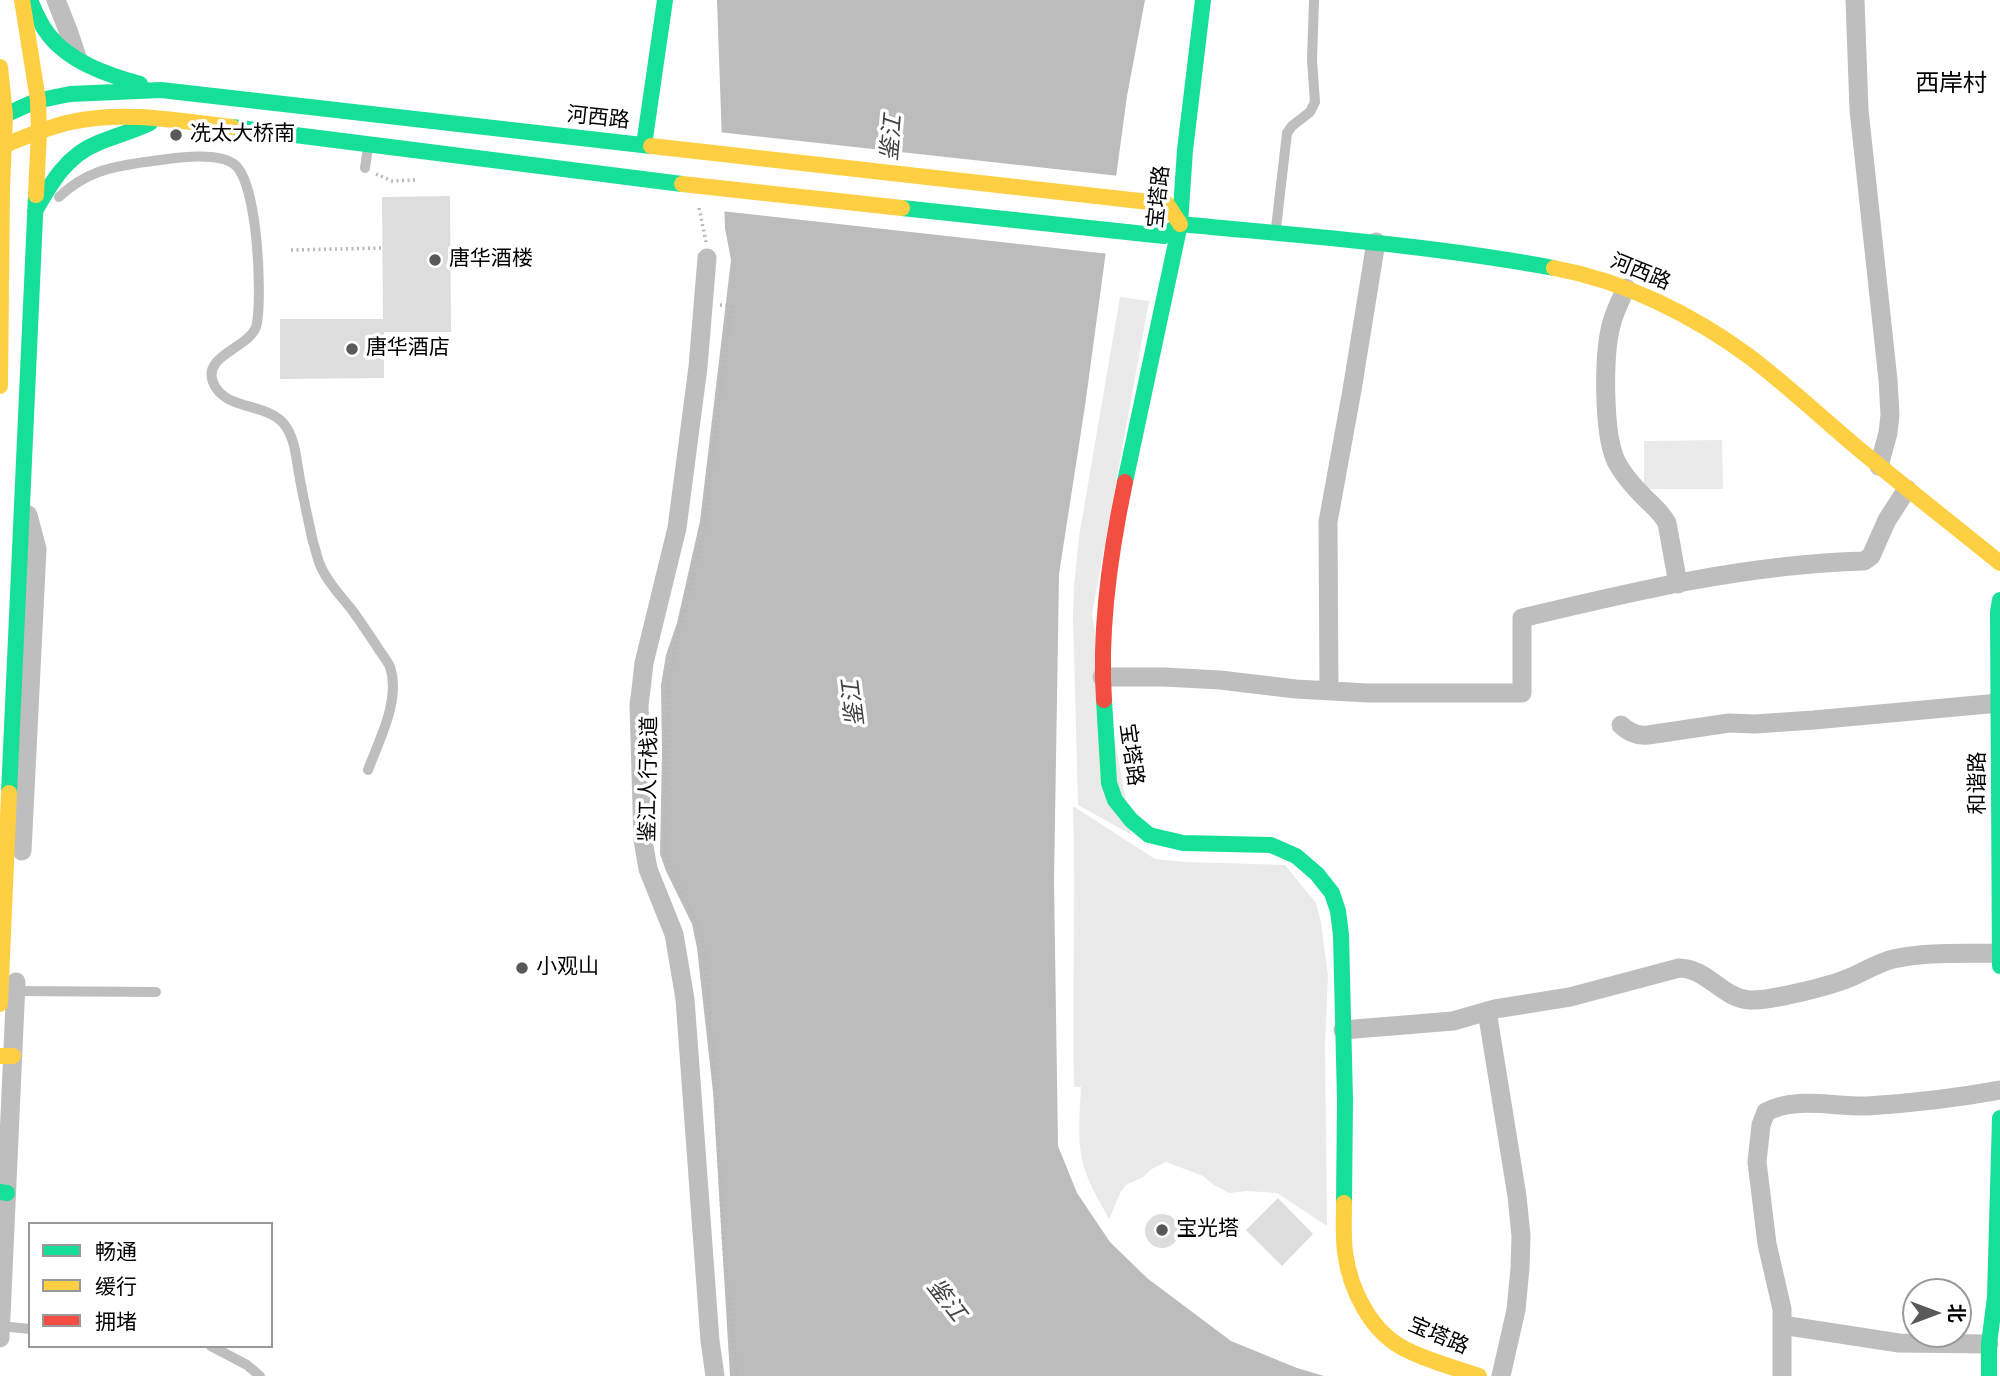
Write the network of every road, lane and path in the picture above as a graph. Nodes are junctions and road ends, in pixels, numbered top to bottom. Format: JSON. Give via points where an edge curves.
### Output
{"nodes":[{"id":1,"x":22,"y":0,"type":"edge"},
{"id":2,"x":30,"y":0,"type":"edge"},
{"id":3,"x":56,"y":0,"type":"edge"},
{"id":4,"x":665,"y":0,"type":"edge"},
{"id":5,"x":1203,"y":0,"type":"edge"},
{"id":6,"x":1314,"y":0,"type":"edge"},
{"id":7,"x":1855,"y":0,"type":"edge"},
{"id":8,"x":77,"y":57,"type":"junction"},
{"id":9,"x":0,"y":67,"type":"edge"},
{"id":10,"x":161,"y":90,"type":"junction"},
{"id":11,"x":38,"y":100,"type":"junction"},
{"id":12,"x":334,"y":110,"type":"junction"},
{"id":13,"x":2,"y":117,"type":"edge"},
{"id":14,"x":159,"y":118,"type":"junction"},
{"id":15,"x":370,"y":130,"type":"junction"},
{"id":16,"x":39,"y":132,"type":"junction"},
{"id":17,"x":331,"y":140,"type":"junction"},
{"id":18,"x":651,"y":146,"type":"junction"},
{"id":19,"x":2,"y":147,"type":"edge"},
{"id":20,"x":365,"y":168,"type":"joint"},
{"id":21,"x":415,"y":180,"type":"dead end"},
{"id":22,"x":34,"y":213,"type":"junction"},
{"id":23,"x":1180,"y":224,"type":"junction"},
{"id":24,"x":1276,"y":233,"type":"junction"},
{"id":25,"x":1376,"y":242,"type":"junction"},
{"id":26,"x":383,"y":248,"type":"dead end"},
{"id":27,"x":291,"y":250,"type":"dead end"},
{"id":28,"x":707,"y":258,"type":"dead end"},
{"id":29,"x":1626,"y":288,"type":"junction"},
{"id":30,"x":731,"y":306,"type":"dead end"},
{"id":31,"x":0,"y":368,"type":"edge"},
{"id":32,"x":0,"y":386,"type":"edge"},
{"id":33,"x":1879,"y":466,"type":"junction"},
{"id":34,"x":1907,"y":489,"type":"junction"},
{"id":35,"x":15,"y":494,"type":"joint"},
{"id":36,"x":2000,"y":563,"type":"edge"},
{"id":37,"x":1678,"y":584,"type":"junction"},
{"id":38,"x":2000,"y":600,"type":"edge"},
{"id":39,"x":1102,"y":677,"type":"junction"},
{"id":40,"x":1329,"y":691,"type":"junction"},
{"id":41,"x":1999,"y":703,"type":"edge"},
{"id":42,"x":1621,"y":725,"type":"dead end"},
{"id":43,"x":368,"y":770,"type":"dead end"},
{"id":44,"x":2000,"y":953,"type":"edge"},
{"id":45,"x":2000,"y":966,"type":"edge"},
{"id":46,"x":8,"y":990,"type":"edge"},
{"id":47,"x":156,"y":992,"type":"dead end"},
{"id":48,"x":0,"y":1004,"type":"edge"},
{"id":49,"x":1487,"y":1011,"type":"junction"},
{"id":50,"x":1343,"y":1030,"type":"junction"},
{"id":51,"x":6,"y":1056,"type":"edge"},
{"id":52,"x":2000,"y":1090,"type":"edge"},
{"id":53,"x":2000,"y":1118,"type":"edge"},
{"id":54,"x":3,"y":1192,"type":"edge"},
{"id":55,"x":1999,"y":1198,"type":"edge"},
{"id":56,"x":1782,"y":1325,"type":"junction"},
{"id":57,"x":0,"y":1326,"type":"edge"},
{"id":58,"x":28,"y":1329,"type":"edge"},
{"id":59,"x":0,"y":1338,"type":"edge"},
{"id":60,"x":1989,"y":1344,"type":"junction"},
{"id":61,"x":215,"y":1348,"type":"edge"},
{"id":62,"x":260,"y":1376,"type":"edge"},
{"id":63,"x":715,"y":1376,"type":"edge"},
{"id":64,"x":737,"y":1376,"type":"edge"},
{"id":65,"x":1479,"y":1376,"type":"edge"},
{"id":66,"x":1501,"y":1376,"type":"edge"},
{"id":67,"x":1782,"y":1376,"type":"edge"},
{"id":68,"x":1989,"y":1376,"type":"edge"}],
"edges":[{"from":1,"to":11,"type":"main road"},
{"from":2,"to":8,"type":"main road","via":[[53,40]]},
{"from":3,"to":8,"type":"street"},
{"from":4,"to":18,"type":"main road"},
{"from":5,"to":23,"type":"main road","name":"宝塔路"},
{"from":6,"to":24,"type":"lane","via":[[1315,102],[1287,133]]},
{"from":7,"to":33,"type":"street","via":[[1859,110],[1890,415]]},
{"from":8,"to":10,"type":"main road","via":[[121,79]]},
{"from":9,"to":13,"type":"main road"},
{"from":10,"to":11,"type":"main road","name":"河西路"},
{"from":10,"to":12,"type":"main road","name":"河西路"},
{"from":11,"to":13,"type":"main road","name":"河西路"},
{"from":11,"to":16,"type":"main road"},
{"from":12,"to":15,"type":"main road","name":"河西路"},
{"from":12,"to":17,"type":"main road"},
{"from":13,"to":19,"type":"main road"},
{"from":14,"to":16,"type":"main road","name":"河西路","via":[[88,119]]},
{"from":14,"to":17,"type":"main road","name":"河西路"},
{"from":14,"to":22,"type":"main road","via":[[83,149],[66,164]]},
{"from":15,"to":17,"type":"main road","name":"河西路"},
{"from":15,"to":18,"type":"main road","name":"河西路"},
{"from":15,"to":20,"type":"lane"},
{"from":15,"to":23,"type":"main road","name":"河西路","via":[[657,181],[1164,236]]},
{"from":16,"to":19,"type":"main road","name":"河西路"},
{"from":16,"to":22,"type":"main road"},
{"from":18,"to":23,"type":"main road","name":"河西路","via":[[1167,204]]},
{"from":19,"to":31,"type":"main road"},
{"from":20,"to":21,"type":"path","via":[[392,181]]},
{"from":22,"to":35,"type":"main road"},
{"from":22,"to":43,"type":"lane","via":[[70,185],[94,172],[122,165],[215,157],[233,163],[242,174],[254,224],[257,327],[250,338],[224,354],[211,378],[221,394],[284,424],[293,441],[320,566],[390,666],[392,698]]},
{"from":23,"to":24,"type":"main road","name":"河西路"},
{"from":23,"to":39,"type":"main road","name":"宝塔路","via":[[1118,517]]},
{"from":24,"to":25,"type":"main road","name":"河西路"},
{"from":25,"to":29,"type":"main road","name":"河西路","via":[[1535,264]]},
{"from":25,"to":40,"type":"street","via":[[1328,522]]},
{"from":26,"to":27,"type":"path"},
{"from":28,"to":63,"type":"street","via":[[681,502],[644,663],[639,705],[645,855],[674,934],[685,999]]},
{"from":29,"to":33,"type":"main road","name":"河西路","via":[[1696,321],[1751,358]]},
{"from":29,"to":37,"type":"street","via":[[1611,323],[1607,348],[1610,442],[1628,479],[1667,523]]},
{"from":30,"to":64,"type":"path","name":"鉴江人行栈道","via":[[703,533],[668,679],[664,839],[667,859],[702,934]]},
{"from":31,"to":32,"type":"main road"},
{"from":33,"to":34,"type":"main road","name":"河西路"},
{"from":34,"to":36,"type":"main road","name":"河西路"},
{"from":34,"to":37,"type":"street","via":[[1864,561],[1764,568]]},
{"from":35,"to":46,"type":"street","via":[[31,523],[37,549],[22,668]]},
{"from":37,"to":40,"type":"street","via":[[1522,618],[1522,694]]},
{"from":38,"to":41,"type":"main road","name":"和谐路"},
{"from":39,"to":40,"type":"street","via":[[1220,680]]},
{"from":39,"to":50,"type":"main road","name":"宝塔路","via":[[1109,783],[1115,800],[1131,820],[1149,835],[1183,843],[1271,845],[1296,856],[1332,893],[1341,935]]},
{"from":41,"to":42,"type":"street","via":[[1730,723],[1639,736]]},
{"from":41,"to":44,"type":"main road","name":"和谐路"},
{"from":44,"to":45,"type":"main road","name":"和谐路"},
{"from":44,"to":49,"type":"street","via":[[1891,960],[1835,983],[1750,1000],[1701,973],[1679,968],[1570,997]]},
{"from":46,"to":47,"type":"lane"},
{"from":46,"to":48,"type":"main road"},
{"from":46,"to":51,"type":"street"},
{"from":49,"to":50,"type":"street","via":[[1453,1021]]},
{"from":49,"to":66,"type":"street","via":[[1521,1236],[1516,1310]]},
{"from":50,"to":65,"type":"main road","name":"宝塔路","via":[[1345,1251],[1351,1281],[1383,1334],[1406,1350]]},
{"from":51,"to":54,"type":"street"},
{"from":52,"to":56,"type":"street","via":[[1862,1106],[1793,1104],[1766,1112],[1757,1162]]},
{"from":53,"to":55,"type":"main road"},
{"from":54,"to":57,"type":"street"},
{"from":55,"to":60,"type":"main road"},
{"from":56,"to":60,"type":"street","via":[[1899,1343]]},
{"from":56,"to":67,"type":"street"},
{"from":57,"to":58,"type":"lane"},
{"from":57,"to":59,"type":"street"},
{"from":60,"to":68,"type":"main road"},
{"from":61,"to":62,"type":"lane"}]}
